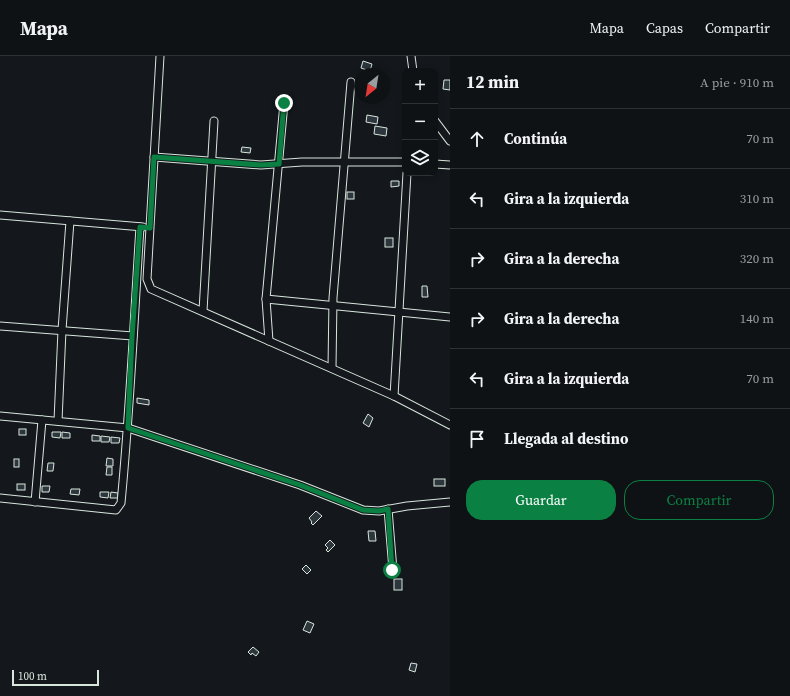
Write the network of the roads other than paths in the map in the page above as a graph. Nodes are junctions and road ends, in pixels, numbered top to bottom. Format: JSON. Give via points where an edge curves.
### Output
{"nodes":[{"id":1,"x":160,"y":56,"type":"edge"},
{"id":2,"x":411,"y":56,"type":"edge"},
{"id":3,"x":413,"y":68,"type":"edge"},
{"id":4,"x":351,"y":82,"type":"dead end"},
{"id":5,"x":284,"y":103,"type":"dead end"},
{"id":6,"x":214,"y":121,"type":"dead end"},
{"id":7,"x":438,"y":125,"type":"edge"},
{"id":8,"x":450,"y":141,"type":"edge"},
{"id":9,"x":154,"y":157,"type":"junction"},
{"id":10,"x":211,"y":161,"type":"junction"},
{"id":11,"x":345,"y":162,"type":"junction"},
{"id":12,"x":402,"y":162,"type":"edge"},
{"id":13,"x":279,"y":164,"type":"junction"},
{"id":14,"x":438,"y":164,"type":"edge"},
{"id":15,"x":450,"y":165,"type":"edge"},
{"id":16,"x":407,"y":176,"type":"edge"},
{"id":17,"x":0,"y":215,"type":"edge"},
{"id":18,"x":70,"y":221,"type":"junction"},
{"id":19,"x":140,"y":227,"type":"junction"},
{"id":20,"x":150,"y":228,"type":"junction"},
{"id":21,"x":266,"y":299,"type":"junction"},
{"id":22,"x":333,"y":305,"type":"junction"},
{"id":23,"x":203,"y":312,"type":"junction"},
{"id":24,"x":399,"y":312,"type":"junction"},
{"id":25,"x":450,"y":317,"type":"edge"},
{"id":26,"x":0,"y":326,"type":"edge"},
{"id":27,"x":62,"y":330,"type":"junction"},
{"id":28,"x":132,"y":336,"type":"junction"},
{"id":29,"x":269,"y":341,"type":"junction"},
{"id":30,"x":332,"y":368,"type":"junction"},
{"id":31,"x":394,"y":396,"type":"junction"},
{"id":32,"x":0,"y":416,"type":"edge"},
{"id":33,"x":42,"y":420,"type":"junction"},
{"id":34,"x":58,"y":421,"type":"junction"},
{"id":35,"x":450,"y":424,"type":"edge"},
{"id":36,"x":128,"y":428,"type":"junction"},
{"id":37,"x":0,"y":498,"type":"edge"},
{"id":38,"x":35,"y":502,"type":"junction"},
{"id":39,"x":450,"y":502,"type":"edge"},
{"id":40,"x":388,"y":509,"type":"junction"},
{"id":41,"x":392,"y":570,"type":"dead end"}],
"edges":[{"from":1,"to":9,"type":"street"},
{"from":2,"to":3,"type":"street"},
{"from":4,"to":11,"type":"street"},
{"from":5,"to":13,"type":"street"},
{"from":6,"to":10,"type":"street"},
{"from":7,"to":8,"type":"street"},
{"from":9,"to":10,"type":"street"},
{"from":9,"to":20,"type":"street"},
{"from":10,"to":13,"type":"street"},
{"from":10,"to":23,"type":"street"},
{"from":11,"to":12,"type":"street"},
{"from":11,"to":13,"type":"street"},
{"from":11,"to":22,"type":"street"},
{"from":13,"to":21,"type":"street"},
{"from":14,"to":15,"type":"street"},
{"from":16,"to":24,"type":"street"},
{"from":17,"to":18,"type":"street"},
{"from":18,"to":19,"type":"street"},
{"from":18,"to":27,"type":"street"},
{"from":19,"to":20,"type":"street"},
{"from":19,"to":28,"type":"street"},
{"from":20,"to":23,"type":"street","via":[[147,279],[151,289]]},
{"from":21,"to":22,"type":"street"},
{"from":21,"to":29,"type":"street"},
{"from":22,"to":24,"type":"street"},
{"from":22,"to":30,"type":"street"},
{"from":23,"to":29,"type":"street"},
{"from":24,"to":25,"type":"street"},
{"from":24,"to":31,"type":"street"},
{"from":26,"to":27,"type":"street"},
{"from":27,"to":28,"type":"street"},
{"from":27,"to":34,"type":"street"},
{"from":28,"to":36,"type":"street"},
{"from":29,"to":30,"type":"street"},
{"from":30,"to":31,"type":"street"},
{"from":31,"to":35,"type":"street"},
{"from":32,"to":33,"type":"street"},
{"from":33,"to":34,"type":"street"},
{"from":33,"to":38,"type":"street"},
{"from":34,"to":36,"type":"street"},
{"from":36,"to":38,"type":"street","via":[[121,503],[116,510]]},
{"from":36,"to":40,"type":"street","via":[[300,485],[363,510]]},
{"from":37,"to":38,"type":"street"},
{"from":39,"to":40,"type":"street"},
{"from":40,"to":41,"type":"street"}]}
